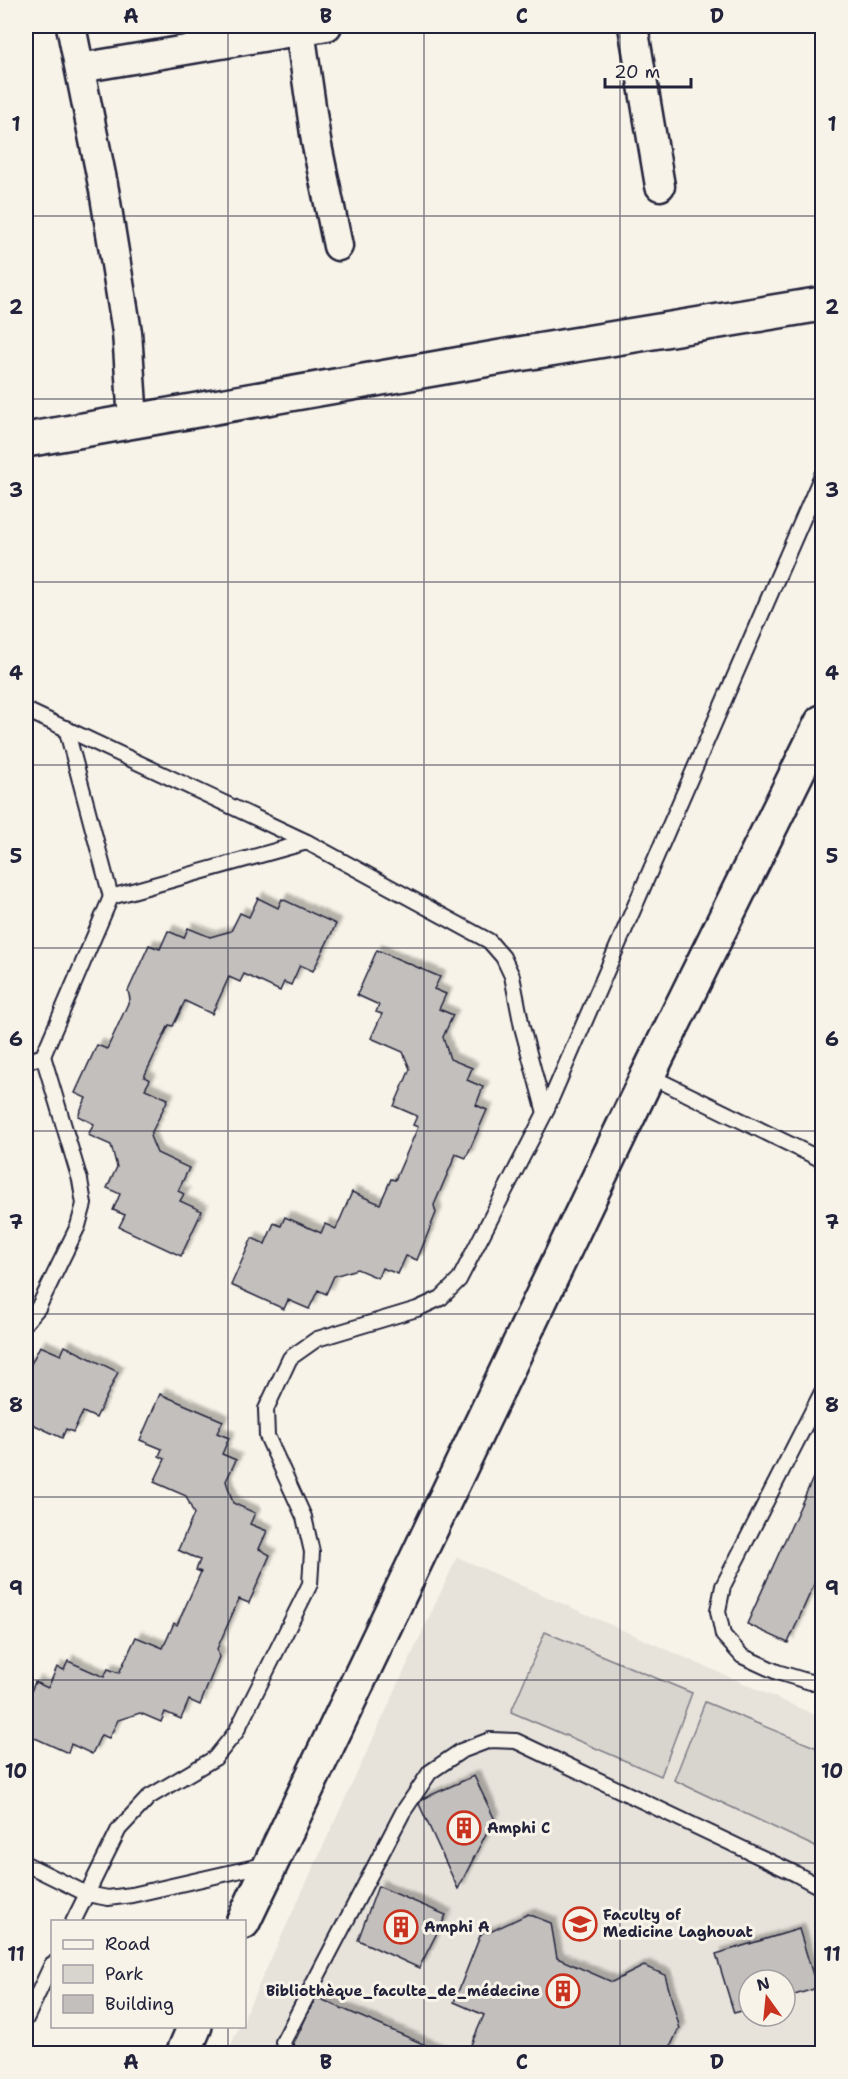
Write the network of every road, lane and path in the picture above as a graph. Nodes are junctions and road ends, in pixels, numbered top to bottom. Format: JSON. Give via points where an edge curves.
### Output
{"nodes":[{"id":1,"x":71,"y":26,"type":"edge"},
{"id":2,"x":633,"y":26,"type":"edge"},
{"id":3,"x":313,"y":28,"type":"edge"},
{"id":4,"x":80,"y":68,"type":"junction"},
{"id":5,"x":660,"y":186,"type":"dead end"},
{"id":6,"x":338,"y":246,"type":"dead end"},
{"id":7,"x":822,"y":304,"type":"edge"},
{"id":8,"x":133,"y":422,"type":"junction"},
{"id":9,"x":26,"y":440,"type":"edge"},
{"id":10,"x":822,"y":475,"type":"edge"},
{"id":11,"x":26,"y":710,"type":"edge"},
{"id":12,"x":822,"y":722,"type":"edge"},
{"id":13,"x":66,"y":728,"type":"junction"},
{"id":14,"x":307,"y":842,"type":"junction"},
{"id":15,"x":111,"y":897,"type":"junction"},
{"id":16,"x":43,"y":1056,"type":"junction"},
{"id":17,"x":26,"y":1062,"type":"edge"},
{"id":18,"x":648,"y":1075,"type":"junction"},
{"id":19,"x":545,"y":1113,"type":"junction"},
{"id":20,"x":822,"y":1160,"type":"edge"},
{"id":21,"x":26,"y":1322,"type":"edge"},
{"id":22,"x":822,"y":1392,"type":"edge"},
{"id":23,"x":822,"y":1680,"type":"edge"},
{"id":24,"x":270,"y":1863,"type":"junction"},
{"id":25,"x":26,"y":1864,"type":"edge"},
{"id":26,"x":822,"y":1888,"type":"edge"},
{"id":27,"x":87,"y":1894,"type":"junction"},
{"id":28,"x":74,"y":1920,"type":"edge"},
{"id":29,"x":244,"y":1920,"type":"edge"},
{"id":30,"x":51,"y":1966,"type":"edge"},
{"id":31,"x":26,"y":2019,"type":"edge"},
{"id":32,"x":194,"y":2028,"type":"edge"},
{"id":33,"x":183,"y":2054,"type":"edge"},
{"id":34,"x":286,"y":2054,"type":"edge"}],
"edges":[{"from":1,"to":4,"type":"street"},
{"from":2,"to":5,"type":"street"},
{"from":3,"to":4,"type":"street"},
{"from":3,"to":6,"type":"street","via":[[316,141]]},
{"from":4,"to":8,"type":"street","via":[[127,332]]},
{"from":7,"to":8,"type":"street"},
{"from":8,"to":9,"type":"street"},
{"from":10,"to":19,"type":"lane"},
{"from":11,"to":13,"type":"lane"},
{"from":12,"to":18,"type":"street"},
{"from":13,"to":14,"type":"lane"},
{"from":13,"to":15,"type":"lane"},
{"from":14,"to":15,"type":"lane"},
{"from":14,"to":19,"type":"lane","via":[[489,941],[512,976]]},
{"from":15,"to":16,"type":"lane"},
{"from":16,"to":17,"type":"lane"},
{"from":16,"to":21,"type":"lane","via":[[84,1204],[78,1226],[38,1308]]},
{"from":18,"to":20,"type":"lane"},
{"from":18,"to":24,"type":"street"},
{"from":19,"to":27,"type":"lane","via":[[459,1280],[441,1298],[317,1340],[290,1358],[266,1409],[267,1436],[304,1517],[312,1552],[310,1584],[236,1732],[215,1758],[148,1797],[119,1829]]},
{"from":22,"to":23,"type":"lane","via":[[723,1586],[718,1611],[723,1635],[742,1656],[810,1682]]},
{"from":24,"to":27,"type":"lane","via":[[132,1895],[108,1898]]},
{"from":24,"to":29,"type":"street"},
{"from":25,"to":27,"type":"lane"},
{"from":26,"to":34,"type":"lane","via":[[516,1741],[490,1740],[460,1751],[430,1772],[403,1812],[283,2042]]},
{"from":27,"to":28,"type":"lane"},
{"from":30,"to":31,"type":"lane"},
{"from":32,"to":33,"type":"street"}]}
